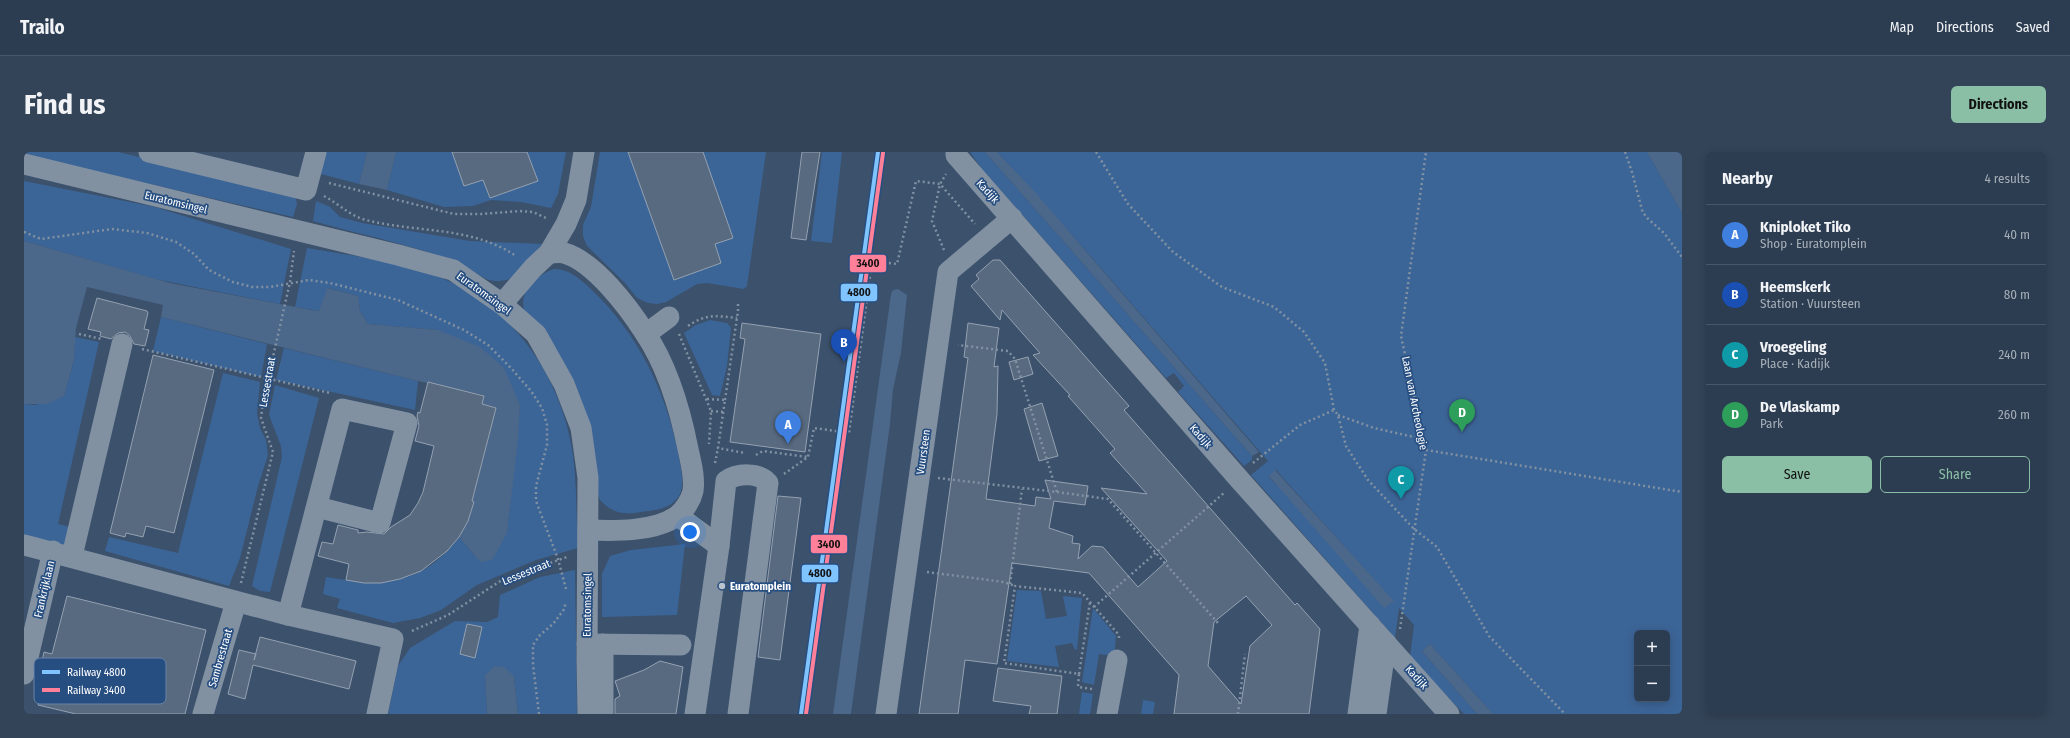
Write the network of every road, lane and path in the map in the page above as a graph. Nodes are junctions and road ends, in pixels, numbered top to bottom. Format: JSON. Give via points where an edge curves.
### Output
{"nodes":[{"id":1,"x":149,"y":152,"type":"edge"},
{"id":2,"x":316,"y":152,"type":"edge"},
{"id":3,"x":584,"y":152,"type":"edge"},
{"id":4,"x":1096,"y":152,"type":"edge"},
{"id":5,"x":1426,"y":152,"type":"edge"},
{"id":6,"x":1625,"y":152,"type":"edge"},
{"id":7,"x":956,"y":153,"type":"edge"},
{"id":8,"x":24,"y":164,"type":"edge"},
{"id":9,"x":940,"y":184,"type":"junction"},
{"id":10,"x":307,"y":185,"type":"junction"},
{"id":11,"x":1012,"y":218,"type":"junction"},
{"id":12,"x":562,"y":230,"type":"junction"},
{"id":13,"x":297,"y":231,"type":"junction"},
{"id":14,"x":24,"y":232,"type":"edge"},
{"id":15,"x":988,"y":238,"type":"junction"},
{"id":16,"x":549,"y":253,"type":"junction"},
{"id":17,"x":1682,"y":257,"type":"edge"},
{"id":18,"x":533,"y":268,"type":"junction"},
{"id":19,"x":948,"y":272,"type":"junction"},
{"id":20,"x":290,"y":282,"type":"junction"},
{"id":21,"x":738,"y":303,"type":"dead end"},
{"id":22,"x":502,"y":304,"type":"junction"},
{"id":23,"x":669,"y":317,"type":"dead end"},
{"id":24,"x":737,"y":318,"type":"junction"},
{"id":25,"x":79,"y":334,"type":"dead end"},
{"id":26,"x":646,"y":334,"type":"junction"},
{"id":27,"x":938,"y":343,"type":"junction"},
{"id":28,"x":122,"y":344,"type":"junction"},
{"id":29,"x":267,"y":378,"type":"junction"},
{"id":30,"x":337,"y":395,"type":"dead end"},
{"id":31,"x":726,"y":400,"type":"junction"},
{"id":32,"x":1334,"y":410,"type":"junction"},
{"id":33,"x":711,"y":411,"type":"dead end"},
{"id":34,"x":724,"y":412,"type":"junction"},
{"id":35,"x":1338,"y":415,"type":"junction"},
{"id":36,"x":1424,"y":439,"type":"junction"},
{"id":37,"x":1426,"y":450,"type":"junction"},
{"id":38,"x":808,"y":457,"type":"junction"},
{"id":39,"x":920,"y":475,"type":"junction"},
{"id":40,"x":1238,"y":478,"type":"junction"},
{"id":41,"x":768,"y":483,"type":"junction"},
{"id":42,"x":1022,"y":489,"type":"junction"},
{"id":43,"x":1057,"y":492,"type":"junction"},
{"id":44,"x":1682,"y":492,"type":"edge"},
{"id":45,"x":317,"y":507,"type":"junction"},
{"id":46,"x":678,"y":516,"type":"junction"},
{"id":47,"x":1414,"y":529,"type":"junction"},
{"id":48,"x":588,"y":530,"type":"junction"},
{"id":49,"x":24,"y":545,"type":"edge"},
{"id":50,"x":720,"y":546,"type":"junction"},
{"id":51,"x":588,"y":552,"type":"junction"},
{"id":52,"x":1156,"y":552,"type":"junction"},
{"id":53,"x":62,"y":554,"type":"junction"},
{"id":54,"x":558,"y":559,"type":"junction"},
{"id":55,"x":907,"y":570,"type":"junction"},
{"id":56,"x":1010,"y":584,"type":"junction"},
{"id":57,"x":1015,"y":586,"type":"junction"},
{"id":58,"x":566,"y":595,"type":"dead end"},
{"id":59,"x":565,"y":601,"type":"dead end"},
{"id":60,"x":236,"y":602,"type":"junction"},
{"id":61,"x":1090,"y":602,"type":"junction"},
{"id":62,"x":1094,"y":606,"type":"junction"},
{"id":63,"x":288,"y":615,"type":"junction"},
{"id":64,"x":1218,"y":623,"type":"dead end"},
{"id":65,"x":1370,"y":625,"type":"junction"},
{"id":66,"x":393,"y":640,"type":"junction"},
{"id":67,"x":595,"y":644,"type":"junction"},
{"id":68,"x":681,"y":645,"type":"dead end"},
{"id":69,"x":1391,"y":648,"type":"junction"},
{"id":70,"x":1245,"y":654,"type":"dead end"},
{"id":71,"x":1117,"y":660,"type":"joint"},
{"id":72,"x":24,"y":674,"type":"edge"},
{"id":73,"x":1079,"y":674,"type":"junction"},
{"id":74,"x":1111,"y":691,"type":"junction"},
{"id":75,"x":204,"y":714,"type":"edge"},
{"id":76,"x":377,"y":714,"type":"edge"},
{"id":77,"x":539,"y":714,"type":"edge"},
{"id":78,"x":588,"y":714,"type":"edge"},
{"id":79,"x":603,"y":714,"type":"edge"},
{"id":80,"x":695,"y":714,"type":"edge"},
{"id":81,"x":738,"y":714,"type":"edge"},
{"id":82,"x":886,"y":714,"type":"edge"},
{"id":83,"x":1107,"y":714,"type":"edge"},
{"id":84,"x":1238,"y":714,"type":"edge"},
{"id":85,"x":1358,"y":714,"type":"edge"},
{"id":86,"x":1376,"y":714,"type":"edge"},
{"id":87,"x":1449,"y":714,"type":"edge"},
{"id":88,"x":1565,"y":714,"type":"edge"}],
"edges":[{"from":1,"to":10,"type":"street"},
{"from":2,"to":10,"type":"street"},
{"from":3,"to":12,"type":"street","via":[[576,200]]},
{"from":4,"to":32,"type":"path","via":[[1128,204],[1173,252],[1222,287],[1274,307],[1304,332],[1325,363]]},
{"from":5,"to":36,"type":"path","name":"Laan van Archeologie","via":[[1401,336]]},
{"from":6,"to":17,"type":"path","via":[[1642,210]]},
{"from":7,"to":11,"type":"street","name":"Kadijk"},
{"from":8,"to":13,"type":"street","name":"Euratomsingel"},
{"from":9,"to":15,"type":"path"},
{"from":9,"to":19,"type":"path","via":[[932,221],[943,248]]},
{"from":9,"to":38,"type":"path","via":[[916,180],[897,264],[872,261],[849,433],[814,428]]},
{"from":10,"to":12,"type":"path","via":[[454,214],[533,212]]},
{"from":10,"to":18,"type":"path","via":[[349,213],[367,220],[480,238],[504,248]]},
{"from":11,"to":15,"type":"street"},
{"from":11,"to":40,"type":"street","name":"Kadijk"},
{"from":12,"to":16,"type":"street"},
{"from":13,"to":20,"type":"path","name":"Lessestraat"},
{"from":13,"to":22,"type":"street","name":"Euratomsingel","via":[[453,270]]},
{"from":14,"to":20,"type":"path","via":[[41,239],[112,229],[147,233],[176,242],[194,254],[209,270],[233,282],[270,287]]},
{"from":15,"to":19,"type":"street"},
{"from":16,"to":18,"type":"street"},
{"from":16,"to":26,"type":"street","via":[[563,252],[579,260],[595,273]]},
{"from":18,"to":22,"type":"street"},
{"from":19,"to":27,"type":"street","name":"Vuursteen"},
{"from":20,"to":29,"type":"path","name":"Lessestraat"},
{"from":20,"to":54,"type":"path","via":[[308,280],[330,283],[398,300],[464,330],[501,356],[532,391],[542,408],[547,425],[547,445],[536,486],[536,500]]},
{"from":21,"to":24,"type":"path"},
{"from":22,"to":48,"type":"street","name":"Euratomsingel","via":[[536,334],[564,384],[581,428],[588,478]]},
{"from":23,"to":26,"type":"street"},
{"from":24,"to":31,"type":"path"},
{"from":24,"to":31,"type":"path","via":[[701,317],[679,332],[707,399]]},
{"from":25,"to":28,"type":"path"},
{"from":26,"to":46,"type":"street","via":[[677,401],[692,466],[693,492],[687,506]]},
{"from":27,"to":39,"type":"street","name":"Vuursteen"},
{"from":27,"to":43,"type":"path","via":[[1008,351],[1015,359]]},
{"from":28,"to":29,"type":"path"},
{"from":28,"to":53,"type":"street"},
{"from":29,"to":30,"type":"path"},
{"from":29,"to":60,"type":"path","name":"Lessestraat","via":[[261,418],[273,452]]},
{"from":31,"to":34,"type":"path"},
{"from":32,"to":35,"type":"path"},
{"from":32,"to":40,"type":"path","via":[[1300,426]]},
{"from":33,"to":34,"type":"path"},
{"from":34,"to":38,"type":"path","via":[[718,448],[755,455],[763,451]]},
{"from":35,"to":36,"type":"path","via":[[1374,428]]},
{"from":35,"to":47,"type":"path","via":[[1346,446],[1368,480]]},
{"from":36,"to":37,"type":"path","name":"Laan van Archeologie"},
{"from":37,"to":44,"type":"path"},
{"from":37,"to":47,"type":"path","name":"Laan van Archeologie"},
{"from":38,"to":41,"type":"path"},
{"from":39,"to":42,"type":"path"},
{"from":39,"to":55,"type":"street","name":"Vuursteen"},
{"from":40,"to":52,"type":"path"},
{"from":40,"to":65,"type":"street","name":"Kadijk"},
{"from":41,"to":50,"type":"street","via":[[765,479],[751,475],[733,476],[726,480]]},
{"from":41,"to":81,"type":"street"},
{"from":42,"to":43,"type":"path"},
{"from":42,"to":56,"type":"path"},
{"from":43,"to":52,"type":"path","via":[[1108,498]]},
{"from":45,"to":45,"type":"street","via":[[342,409],[407,423],[380,523]]},
{"from":45,"to":63,"type":"street"},
{"from":46,"to":48,"type":"street","via":[[668,522],[636,529]]},
{"from":46,"to":50,"type":"street"},
{"from":47,"to":69,"type":"path","name":"Laan van Archeologie"},
{"from":47,"to":88,"type":"path","via":[[1437,547],[1489,636]]},
{"from":48,"to":51,"type":"street","name":"Euratomsingel"},
{"from":49,"to":53,"type":"street"},
{"from":50,"to":80,"type":"street"},
{"from":51,"to":54,"type":"path","name":"Lessestraat"},
{"from":51,"to":67,"type":"street","name":"Euratomsingel"},
{"from":52,"to":62,"type":"path"},
{"from":52,"to":64,"type":"path"},
{"from":53,"to":60,"type":"street"},
{"from":53,"to":72,"type":"street","name":"Frankrijklaan"},
{"from":54,"to":58,"type":"path"},
{"from":54,"to":66,"type":"path","name":"Lessestraat","via":[[502,580],[448,614]]},
{"from":55,"to":56,"type":"path"},
{"from":55,"to":82,"type":"street","name":"Vuursteen"},
{"from":56,"to":57,"type":"path"},
{"from":57,"to":61,"type":"path","via":[[1082,593]]},
{"from":57,"to":73,"type":"path","via":[[1004,663]]},
{"from":59,"to":77,"type":"path","via":[[565,608],[533,645]]},
{"from":60,"to":63,"type":"street"},
{"from":60,"to":75,"type":"street","name":"Sambrestraat"},
{"from":61,"to":62,"type":"path"},
{"from":61,"to":73,"type":"path"},
{"from":62,"to":71,"type":"path","via":[[1119,635]]},
{"from":63,"to":66,"type":"street"},
{"from":65,"to":69,"type":"street","name":"Kadijk"},
{"from":65,"to":85,"type":"street"},
{"from":66,"to":76,"type":"street"},
{"from":67,"to":68,"type":"street"},
{"from":67,"to":78,"type":"street","name":"Euratomsingel"},
{"from":67,"to":79,"type":"street"},
{"from":69,"to":86,"type":"street"},
{"from":69,"to":87,"type":"street","name":"Kadijk"},
{"from":70,"to":84,"type":"path"},
{"from":71,"to":74,"type":"street"},
{"from":73,"to":74,"type":"path","via":[[1078,687]]},
{"from":74,"to":83,"type":"street"}]}
